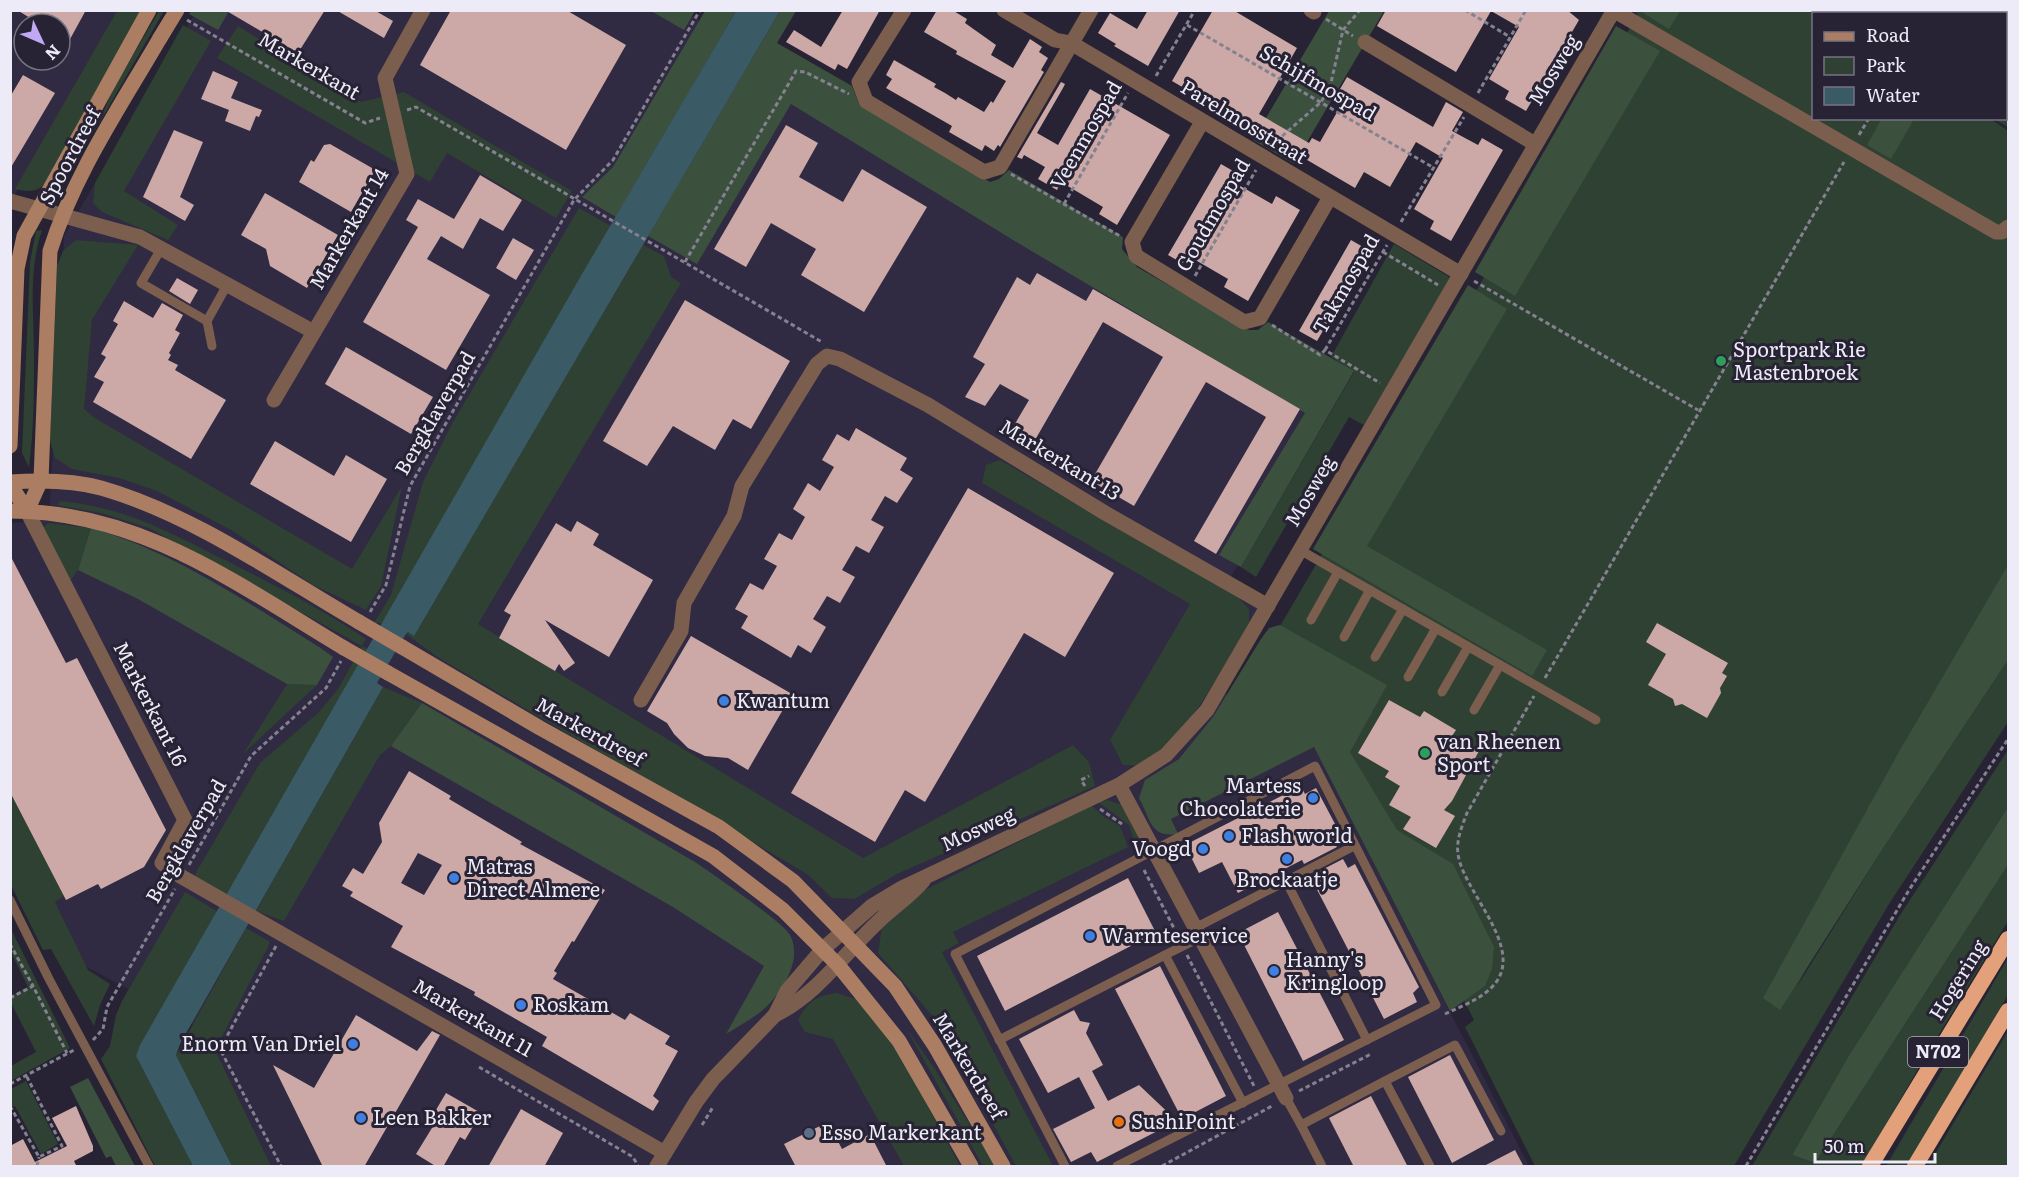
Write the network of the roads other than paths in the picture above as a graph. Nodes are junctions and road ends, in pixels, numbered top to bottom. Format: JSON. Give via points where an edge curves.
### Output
{"nodes":[{"id":1,"x":149,"y":10,"type":"edge"},
{"id":2,"x":423,"y":10,"type":"edge"},
{"id":3,"x":904,"y":10,"type":"edge"},
{"id":4,"x":1004,"y":10,"type":"edge"},
{"id":5,"x":1091,"y":10,"type":"edge"},
{"id":6,"x":1614,"y":11,"type":"edge"},
{"id":7,"x":178,"y":13,"type":"edge"},
{"id":8,"x":1365,"y":42,"type":"road end"},
{"id":9,"x":1071,"y":43,"type":"junction"},
{"id":10,"x":1202,"y":122,"type":"junction"},
{"id":11,"x":1535,"y":144,"type":"junction"},
{"id":12,"x":1330,"y":197,"type":"junction"},
{"id":13,"x":10,"y":201,"type":"edge"},
{"id":14,"x":38,"y":209,"type":"junction"},
{"id":15,"x":61,"y":216,"type":"junction"},
{"id":16,"x":2008,"y":227,"type":"edge"},
{"id":17,"x":161,"y":249,"type":"junction"},
{"id":18,"x":1461,"y":274,"type":"junction"},
{"id":19,"x":227,"y":285,"type":"junction"},
{"id":20,"x":207,"y":321,"type":"junction"},
{"id":21,"x":314,"y":332,"type":"junction"},
{"id":22,"x":212,"y":346,"type":"dead end"},
{"id":23,"x":274,"y":400,"type":"dead end"},
{"id":24,"x":10,"y":446,"type":"edge"},
{"id":25,"x":41,"y":480,"type":"junction"},
{"id":26,"x":10,"y":483,"type":"edge"},
{"id":27,"x":27,"y":511,"type":"junction"},
{"id":28,"x":10,"y":512,"type":"edge"},
{"id":29,"x":1300,"y":550,"type":"junction"},
{"id":30,"x":1338,"y":572,"type":"junction"},
{"id":31,"x":1370,"y":590,"type":"junction"},
{"id":32,"x":1268,"y":606,"type":"junction"},
{"id":33,"x":1403,"y":609,"type":"junction"},
{"id":34,"x":1311,"y":620,"type":"dead end"},
{"id":35,"x":1436,"y":628,"type":"junction"},
{"id":36,"x":1344,"y":637,"type":"dead end"},
{"id":37,"x":1468,"y":647,"type":"junction"},
{"id":38,"x":1376,"y":657,"type":"dead end"},
{"id":39,"x":1500,"y":665,"type":"junction"},
{"id":40,"x":1408,"y":677,"type":"dead end"},
{"id":41,"x":1442,"y":692,"type":"dead end"},
{"id":42,"x":641,"y":700,"type":"dead end"},
{"id":43,"x":1474,"y":710,"type":"dead end"},
{"id":44,"x":1596,"y":720,"type":"dead end"},
{"id":45,"x":1119,"y":786,"type":"junction"},
{"id":46,"x":1354,"y":846,"type":"junction"},
{"id":47,"x":1154,"y":849,"type":"junction"},
{"id":48,"x":929,"y":875,"type":"junction"},
{"id":49,"x":1286,"y":881,"type":"junction"},
{"id":50,"x":10,"y":900,"type":"edge"},
{"id":51,"x":259,"y":921,"type":"joint"},
{"id":52,"x":843,"y":929,"type":"junction"},
{"id":53,"x":1198,"y":932,"type":"junction"},
{"id":54,"x":2008,"y":939,"type":"edge"},
{"id":55,"x":857,"y":945,"type":"junction"},
{"id":56,"x":823,"y":949,"type":"junction"},
{"id":57,"x":1165,"y":955,"type":"junction"},
{"id":58,"x":838,"y":965,"type":"junction"},
{"id":59,"x":2008,"y":1011,"type":"edge"},
{"id":60,"x":775,"y":1015,"type":"junction"},
{"id":61,"x":999,"y":1040,"type":"junction"},
{"id":62,"x":1367,"y":1040,"type":"junction"},
{"id":63,"x":1385,"y":1082,"type":"junction"},
{"id":64,"x":1282,"y":1091,"type":"junction"},
{"id":65,"x":1243,"y":1103,"type":"junction"},
{"id":66,"x":1301,"y":1125,"type":"junction"},
{"id":67,"x":1501,"y":1131,"type":"dead end"},
{"id":68,"x":665,"y":1153,"type":"junction"},
{"id":69,"x":149,"y":1167,"type":"edge"},
{"id":70,"x":657,"y":1167,"type":"edge"},
{"id":71,"x":971,"y":1167,"type":"edge"},
{"id":72,"x":1003,"y":1167,"type":"edge"},
{"id":73,"x":1065,"y":1167,"type":"edge"},
{"id":74,"x":1117,"y":1167,"type":"edge"},
{"id":75,"x":1322,"y":1167,"type":"edge"},
{"id":76,"x":1430,"y":1167,"type":"edge"},
{"id":77,"x":1870,"y":1167,"type":"edge"},
{"id":78,"x":1915,"y":1167,"type":"edge"}],
"edges":[{"from":1,"to":14,"type":"main road","name":"Spoordreef"},
{"from":2,"to":21,"type":"street","name":"Markerkant 14","via":[[385,78],[407,174]]},
{"from":3,"to":9,"type":"street","via":[[859,82],[861,91],[866,101],[984,172],[1000,167]]},
{"from":4,"to":9,"type":"street","name":"Parelmosstraat","via":[[1055,40]]},
{"from":5,"to":9,"type":"street"},
{"from":6,"to":11,"type":"street","name":"Mosweg"},
{"from":6,"to":16,"type":"street","via":[[1996,232]]},
{"from":7,"to":15,"type":"main road","name":"Spoordreef","bridge":true,"via":[[83,170]]},
{"from":8,"to":11,"type":"street"},
{"from":9,"to":10,"type":"street","name":"Parelmosstraat"},
{"from":10,"to":12,"type":"street","name":"Parelmosstraat"},
{"from":10,"to":12,"type":"street","via":[[1132,243],[1136,256],[1244,322],[1260,318]]},
{"from":11,"to":18,"type":"street","name":"Mosweg"},
{"from":12,"to":18,"type":"street","name":"Parelmosstraat"},
{"from":13,"to":14,"type":"street"},
{"from":14,"to":15,"type":"street"},
{"from":14,"to":24,"type":"main road","name":"Spoordreef","via":[[24,236],[17,269]]},
{"from":15,"to":17,"type":"street","via":[[140,237]]},
{"from":15,"to":25,"type":"main road","name":"Spoordreef","via":[[50,251]]},
{"from":17,"to":19,"type":"street"},
{"from":17,"to":20,"type":"lane","via":[[141,283]]},
{"from":18,"to":29,"type":"street","name":"Mosweg"},
{"from":19,"to":20,"type":"lane"},
{"from":19,"to":21,"type":"street"},
{"from":20,"to":22,"type":"lane"},
{"from":21,"to":23,"type":"street","name":"Markerkant 14"},
{"from":25,"to":26,"type":"main road","name":"Markerdreef"},
{"from":25,"to":27,"type":"main road"},
{"from":25,"to":52,"type":"main road","name":"Markerdreef","bridge":true,"via":[[99,488],[175,518],[363,619],[402,647],[540,728],[719,827],[793,881]]},
{"from":26,"to":27,"type":"main road"},
{"from":27,"to":28,"type":"main road"},
{"from":27,"to":51,"type":"street","name":"Markerkant 16","via":[[185,820],[162,863]]},
{"from":27,"to":56,"type":"main road","bridge":true,"via":[[63,513],[122,528],[189,557],[344,652],[713,856],[783,910]]},
{"from":29,"to":30,"type":"lane"},
{"from":29,"to":32,"type":"street","name":"Mosweg"},
{"from":30,"to":31,"type":"lane"},
{"from":30,"to":34,"type":"lane"},
{"from":31,"to":33,"type":"lane"},
{"from":31,"to":36,"type":"lane"},
{"from":32,"to":42,"type":"street","name":"Markerkant 13","via":[[928,405],[827,356],[817,364],[742,486],[734,516],[684,603],[681,631]]},
{"from":32,"to":45,"type":"street","name":"Mosweg","via":[[1207,710],[1166,755]]},
{"from":33,"to":35,"type":"lane"},
{"from":33,"to":38,"type":"lane"},
{"from":35,"to":37,"type":"lane"},
{"from":35,"to":40,"type":"lane"},
{"from":37,"to":39,"type":"lane"},
{"from":37,"to":41,"type":"lane"},
{"from":39,"to":43,"type":"lane"},
{"from":39,"to":44,"type":"lane"},
{"from":45,"to":47,"type":"street"},
{"from":45,"to":48,"type":"street","name":"Mosweg"},
{"from":46,"to":47,"type":"lane","via":[[1315,766]]},
{"from":46,"to":49,"type":"lane"},
{"from":46,"to":62,"type":"lane","via":[[1436,1005]]},
{"from":47,"to":53,"type":"street"},
{"from":47,"to":61,"type":"lane","via":[[955,954]]},
{"from":48,"to":52,"type":"street","name":"Mosweg","via":[[872,906]]},
{"from":48,"to":55,"type":"street","name":"Mosweg"},
{"from":49,"to":53,"type":"lane"},
{"from":49,"to":62,"type":"lane"},
{"from":50,"to":69,"type":"lane"},
{"from":51,"to":68,"type":"street","name":"Markerkant 11"},
{"from":52,"to":55,"type":"main road","name":"Markerdreef"},
{"from":52,"to":56,"type":"street","name":"Mosweg"},
{"from":53,"to":57,"type":"lane"},
{"from":53,"to":64,"type":"street"},
{"from":54,"to":77,"type":"highway","name":"Hogering","number":"N702"},
{"from":55,"to":58,"type":"street","name":"Mosweg"},
{"from":55,"to":72,"type":"main road","name":"Markerdreef","via":[[895,986],[935,1046]]},
{"from":56,"to":58,"type":"main road"},
{"from":56,"to":60,"type":"street","name":"Mosweg","via":[[787,991]]},
{"from":57,"to":61,"type":"lane"},
{"from":57,"to":65,"type":"lane"},
{"from":58,"to":60,"type":"street","name":"Mosweg","via":[[795,1005]]},
{"from":58,"to":71,"type":"main road","via":[[899,1041]]},
{"from":59,"to":78,"type":"highway","number":"N702"},
{"from":60,"to":68,"type":"street","via":[[713,1079]]},
{"from":61,"to":73,"type":"lane"},
{"from":62,"to":64,"type":"lane"},
{"from":63,"to":66,"type":"lane"},
{"from":63,"to":67,"type":"lane","via":[[1455,1045]]},
{"from":63,"to":76,"type":"lane"},
{"from":64,"to":65,"type":"lane"},
{"from":64,"to":66,"type":"lane"},
{"from":65,"to":74,"type":"lane"},
{"from":66,"to":75,"type":"lane"},
{"from":68,"to":70,"type":"street"}]}
